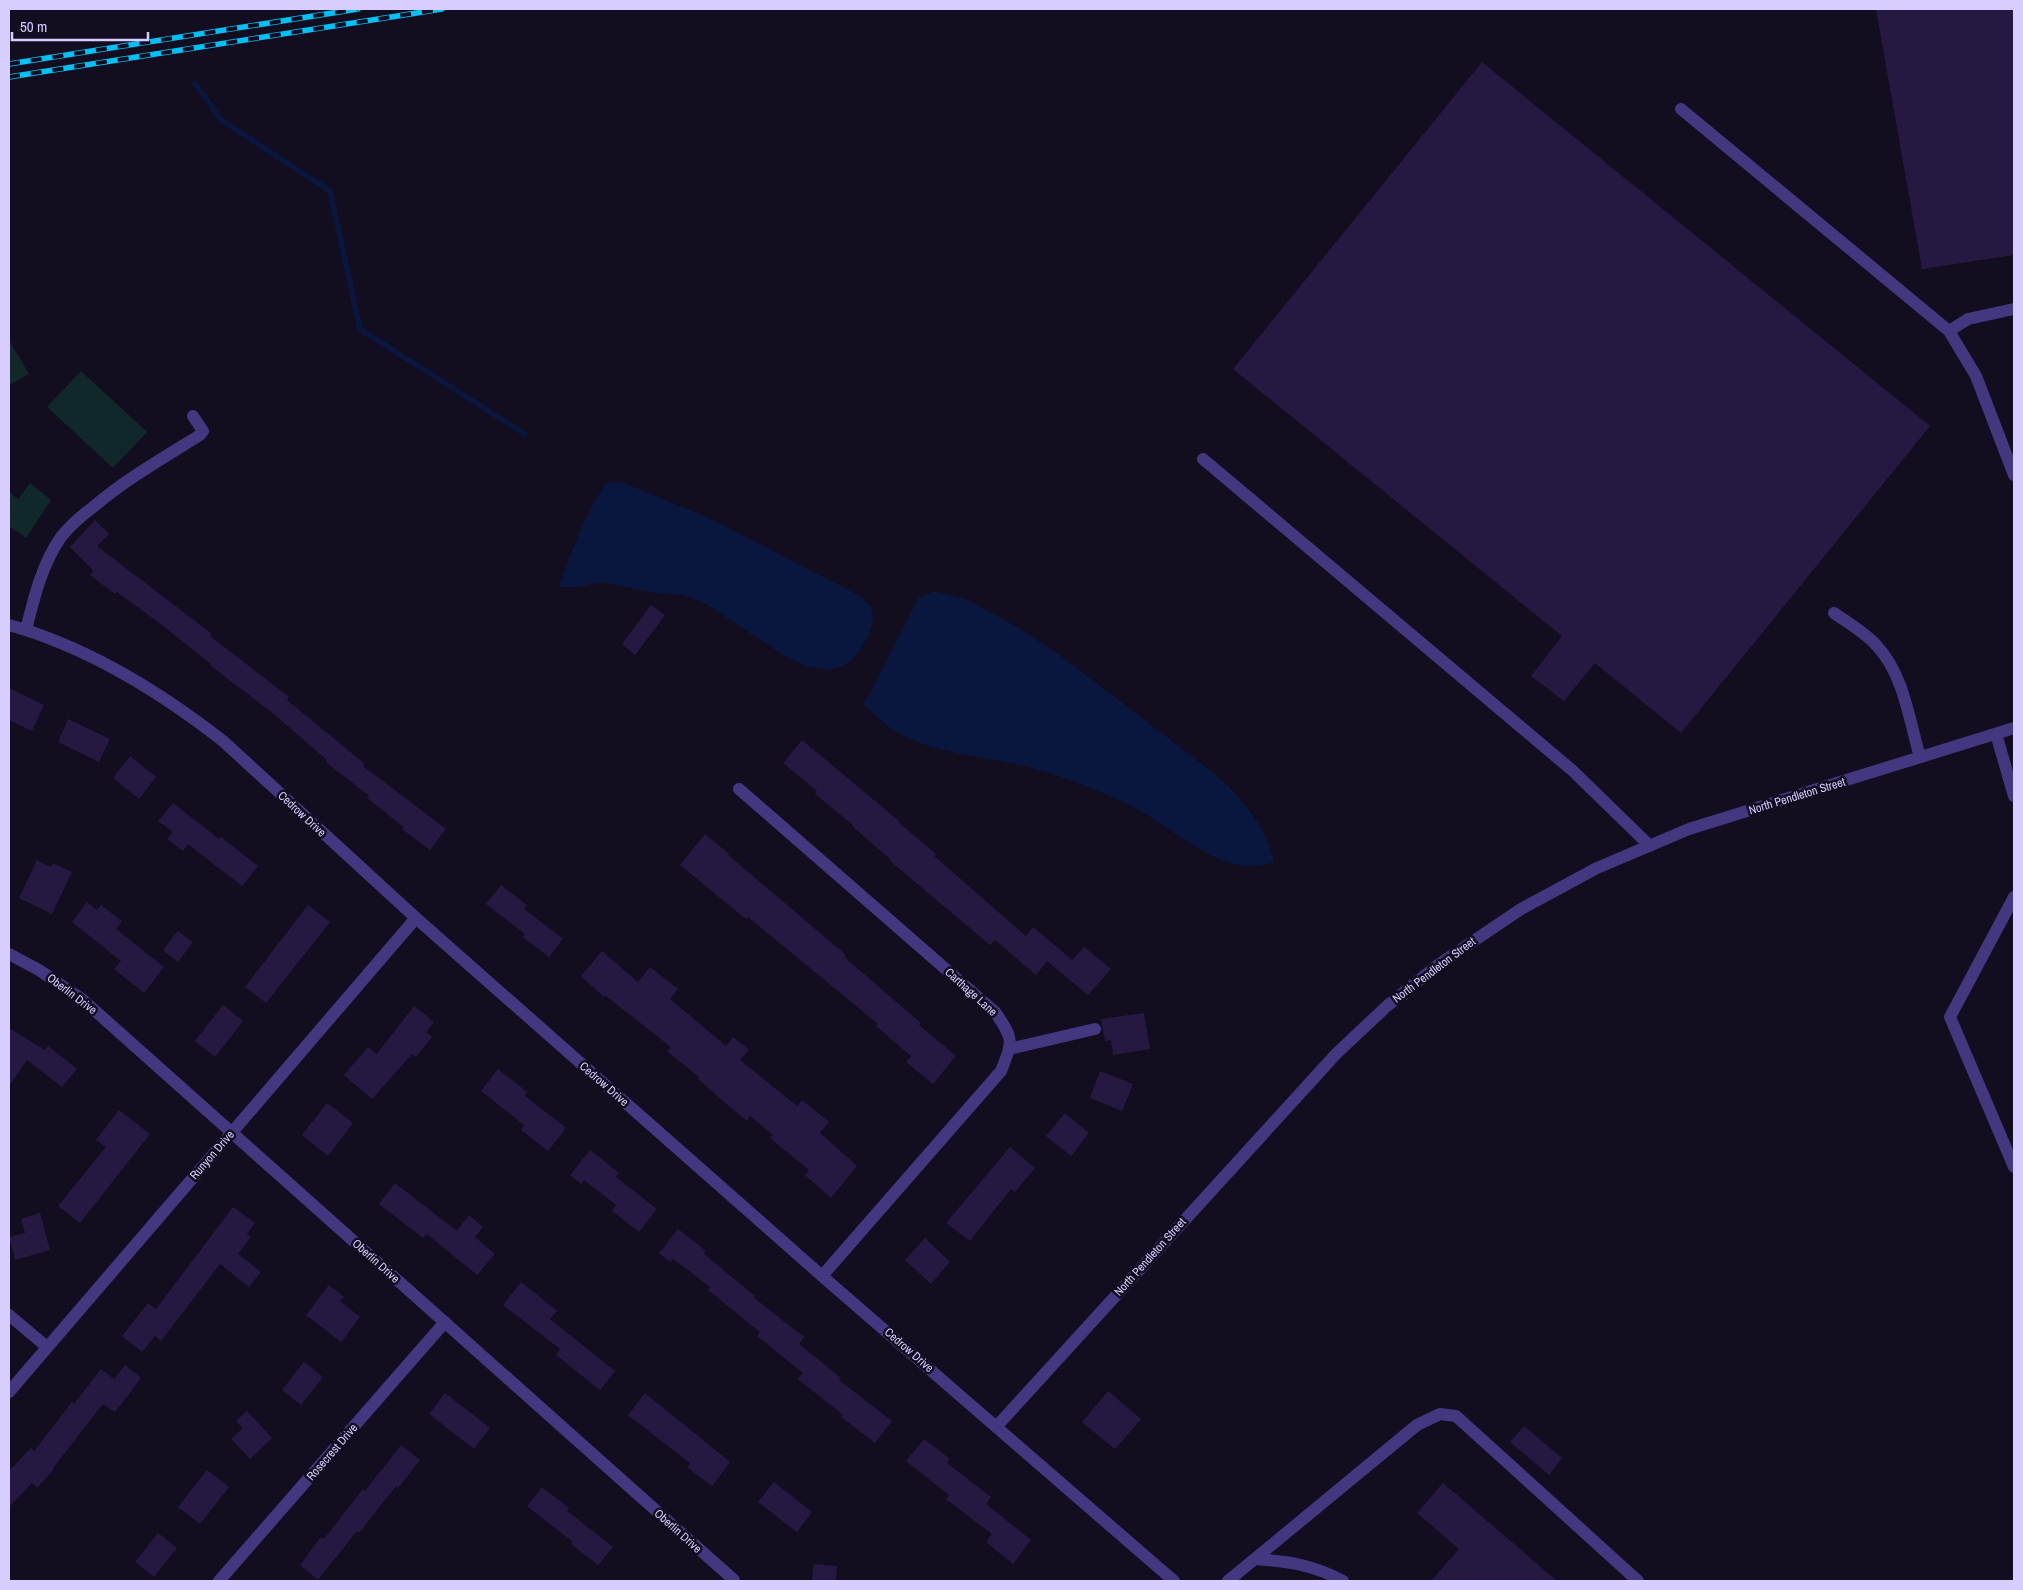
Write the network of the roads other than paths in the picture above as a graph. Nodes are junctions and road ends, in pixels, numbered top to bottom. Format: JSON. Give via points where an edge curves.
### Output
{"nodes":[{"id":1,"x":1681,"y":109,"type":"dead end"},
{"id":2,"x":2014,"y":308,"type":"edge"},
{"id":3,"x":1948,"y":332,"type":"junction"},
{"id":4,"x":193,"y":416,"type":"dead end"},
{"id":5,"x":1203,"y":459,"type":"dead end"},
{"id":6,"x":2014,"y":475,"type":"edge"},
{"id":7,"x":1834,"y":613,"type":"dead end"},
{"id":8,"x":9,"y":625,"type":"edge"},
{"id":9,"x":26,"y":630,"type":"junction"},
{"id":10,"x":2014,"y":728,"type":"edge"},
{"id":11,"x":1996,"y":734,"type":"junction"},
{"id":12,"x":1920,"y":758,"type":"junction"},
{"id":13,"x":739,"y":788,"type":"dead end"},
{"id":14,"x":2014,"y":796,"type":"edge"},
{"id":15,"x":1650,"y":846,"type":"junction"},
{"id":16,"x":2013,"y":900,"type":"edge"},
{"id":17,"x":416,"y":918,"type":"junction"},
{"id":18,"x":9,"y":954,"type":"edge"},
{"id":19,"x":1095,"y":1029,"type":"dead end"},
{"id":20,"x":1010,"y":1049,"type":"junction"},
{"id":21,"x":232,"y":1132,"type":"junction"},
{"id":22,"x":2014,"y":1167,"type":"edge"},
{"id":23,"x":822,"y":1276,"type":"junction"},
{"id":24,"x":9,"y":1315,"type":"edge"},
{"id":25,"x":445,"y":1322,"type":"junction"},
{"id":26,"x":47,"y":1347,"type":"junction"},
{"id":27,"x":9,"y":1392,"type":"edge"},
{"id":28,"x":997,"y":1426,"type":"junction"},
{"id":29,"x":1255,"y":1559,"type":"junction"},
{"id":30,"x":734,"y":1580,"type":"edge"},
{"id":31,"x":219,"y":1581,"type":"edge"},
{"id":32,"x":1174,"y":1581,"type":"edge"},
{"id":33,"x":1228,"y":1581,"type":"edge"},
{"id":34,"x":1342,"y":1581,"type":"edge"},
{"id":35,"x":1638,"y":1581,"type":"edge"}],
"edges":[{"from":1,"to":3,"type":"street"},
{"from":2,"to":3,"type":"street","via":[[1968,319]]},
{"from":3,"to":6,"type":"street","via":[[1976,376]]},
{"from":4,"to":9,"type":"street","via":[[203,431],[200,435],[108,494],[62,537],[44,570]]},
{"from":5,"to":15,"type":"street","via":[[1573,770]]},
{"from":7,"to":12,"type":"street","via":[[1876,644],[1892,664]]},
{"from":8,"to":9,"type":"street","name":"Cedrow Drive"},
{"from":9,"to":17,"type":"street","name":"Cedrow Drive","via":[[86,654],[144,685],[189,715],[223,741]]},
{"from":10,"to":11,"type":"street","name":"North Pendleton Street"},
{"from":11,"to":12,"type":"street","name":"North Pendleton Street"},
{"from":11,"to":14,"type":"street"},
{"from":12,"to":15,"type":"street","name":"North Pendleton Street","via":[[1689,829]]},
{"from":13,"to":20,"type":"street","name":"Carthage Lane","via":[[995,1012],[1009,1032]]},
{"from":15,"to":28,"type":"street","name":"North Pendleton Street","via":[[1597,868],[1521,909],[1438,965],[1387,1006],[1336,1054]]},
{"from":16,"to":22,"type":"street","via":[[1950,1017]]},
{"from":17,"to":21,"type":"street","name":"Runyon Drive"},
{"from":17,"to":23,"type":"street","name":"Cedrow Drive"},
{"from":18,"to":21,"type":"street","name":"Oberlin Drive","via":[[83,1000]]},
{"from":19,"to":20,"type":"street"},
{"from":20,"to":23,"type":"street","via":[[1001,1071]]},
{"from":21,"to":25,"type":"street","name":"Oberlin Drive"},
{"from":21,"to":26,"type":"street","name":"Runyon Drive"},
{"from":23,"to":28,"type":"street","name":"Cedrow Drive"},
{"from":24,"to":26,"type":"street"},
{"from":25,"to":30,"type":"street","name":"Oberlin Drive"},
{"from":25,"to":31,"type":"street","name":"Rosecrest Drive"},
{"from":26,"to":27,"type":"street","name":"Runyon Drive"},
{"from":28,"to":32,"type":"street","name":"Cedrow Drive"},
{"from":29,"to":33,"type":"street"},
{"from":29,"to":34,"type":"street","via":[[1287,1561],[1328,1573]]},
{"from":29,"to":35,"type":"street","via":[[1417,1425],[1440,1414],[1456,1416]]}]}
